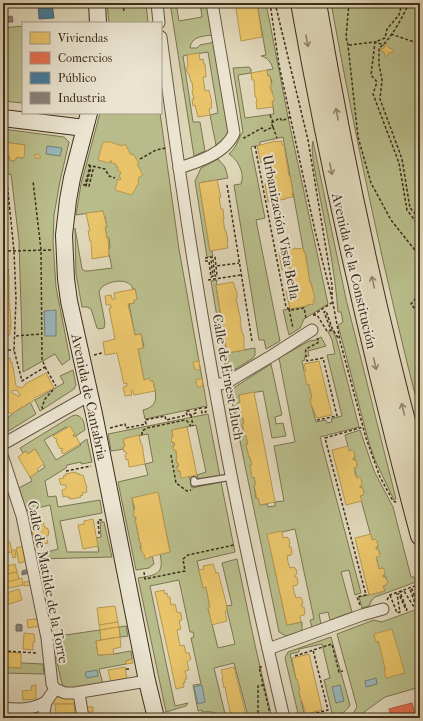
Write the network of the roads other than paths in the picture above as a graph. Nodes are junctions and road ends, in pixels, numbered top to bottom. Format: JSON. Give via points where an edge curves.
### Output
{"nodes":[{"id":1,"x":97,"y":3,"type":"edge"},
{"id":2,"x":156,"y":3,"type":"edge"},
{"id":3,"x":212,"y":3,"type":"edge"},
{"id":4,"x":300,"y":3,"type":"edge"},
{"id":5,"x":317,"y":3,"type":"edge"},
{"id":6,"x":98,"y":22,"type":"edge"},
{"id":7,"x":159,"y":22,"type":"edge"},
{"id":8,"x":162,"y":44,"type":"edge"},
{"id":9,"x":3,"y":118,"type":"edge"},
{"id":10,"x":87,"y":121,"type":"edge"},
{"id":11,"x":179,"y":168,"type":"junction"},
{"id":12,"x":315,"y":334,"type":"road end"},
{"id":13,"x":214,"y":385,"type":"junction"},
{"id":14,"x":90,"y":395,"type":"junction"},
{"id":15,"x":3,"y":444,"type":"edge"},
{"id":16,"x":3,"y":458,"type":"edge"},
{"id":17,"x":420,"y":474,"type":"edge"},
{"id":18,"x":231,"y":477,"type":"junction"},
{"id":19,"x":194,"y":480,"type":"dead end"},
{"id":20,"x":420,"y":536,"type":"edge"},
{"id":21,"x":382,"y":609,"type":"dead end"},
{"id":22,"x":268,"y":649,"type":"junction"},
{"id":23,"x":147,"y":681,"type":"junction"},
{"id":24,"x":55,"y":689,"type":"junction"},
{"id":25,"x":79,"y":693,"type":"junction"},
{"id":26,"x":46,"y":702,"type":"junction"},
{"id":27,"x":3,"y":708,"type":"edge"},
{"id":28,"x":15,"y":710,"type":"junction"},
{"id":29,"x":3,"y":718,"type":"edge"},
{"id":30,"x":42,"y":718,"type":"edge"},
{"id":31,"x":83,"y":718,"type":"edge"},
{"id":32,"x":156,"y":718,"type":"edge"},
{"id":33,"x":284,"y":718,"type":"edge"}],
"edges":[{"from":1,"to":6,"type":"main road"},
{"from":2,"to":7,"type":"street"},
{"from":3,"to":11,"type":"street","via":[[234,133],[230,141],[212,155]]},
{"from":4,"to":20,"type":"main road","name":"Avenida de la Constitución","one_way":true,"via":[[351,261]]},
{"from":17,"to":5,"type":"main road","name":"Avenida de la Constitución","one_way":true,"via":[[367,258]]},
{"from":8,"to":11,"type":"street","name":"Calle de Ernest Lluch"},
{"from":9,"to":10,"type":"main road"},
{"from":10,"to":14,"type":"main road","name":"Avenida de Cantabria","via":[[68,200],[64,250],[69,301]]},
{"from":11,"to":13,"type":"street","name":"Calle de Ernest Lluch"},
{"from":12,"to":13,"type":"street","via":[[226,383]]},
{"from":13,"to":18,"type":"street","name":"Calle de Ernest Lluch"},
{"from":14,"to":15,"type":"street"},
{"from":14,"to":23,"type":"main road","name":"Avenida de Cantabria"},
{"from":16,"to":24,"type":"street","name":"Calle de Matilde de la Torre","via":[[22,516],[47,638],[52,684]]},
{"from":18,"to":19,"type":"lane","via":[[194,483]]},
{"from":18,"to":22,"type":"street","name":"Calle de Ernest Lluch"},
{"from":21,"to":22,"type":"street"},
{"from":22,"to":33,"type":"street","name":"Calle de Ernest Lluch"},
{"from":23,"to":25,"type":"street"},
{"from":23,"to":32,"type":"main road","name":"Avenida de Cantabria"},
{"from":24,"to":25,"type":"street","via":[[59,692]]},
{"from":24,"to":26,"type":"street"},
{"from":25,"to":31,"type":"street"},
{"from":26,"to":28,"type":"street","via":[[34,708]]},
{"from":26,"to":30,"type":"street"},
{"from":27,"to":28,"type":"street"},
{"from":28,"to":29,"type":"street"}]}
